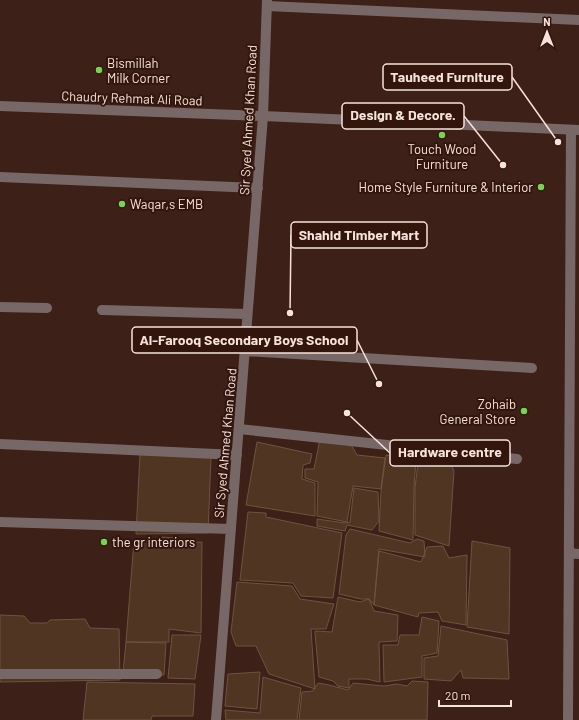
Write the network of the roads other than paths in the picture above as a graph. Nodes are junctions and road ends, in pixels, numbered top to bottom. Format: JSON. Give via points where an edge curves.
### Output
{"nodes":[{"id":1,"x":267,"y":3,"type":"edge"},
{"id":2,"x":579,"y":20,"type":"edge"},
{"id":3,"x":0,"y":106,"type":"edge"},
{"id":4,"x":263,"y":116,"type":"junction"},
{"id":5,"x":575,"y":130,"type":"edge"},
{"id":6,"x":0,"y":177,"type":"edge"},
{"id":7,"x":258,"y":188,"type":"junction"},
{"id":8,"x":575,"y":214,"type":"edge"},
{"id":9,"x":575,"y":295,"type":"edge"},
{"id":10,"x":0,"y":307,"type":"edge"},
{"id":11,"x":46,"y":308,"type":"dead end"},
{"id":12,"x":102,"y":310,"type":"dead end"},
{"id":13,"x":247,"y":314,"type":"junction"},
{"id":14,"x":245,"y":351,"type":"junction"},
{"id":15,"x":532,"y":368,"type":"dead end"},
{"id":16,"x":239,"y":429,"type":"junction"},
{"id":17,"x":0,"y":444,"type":"edge"},
{"id":18,"x":237,"y":455,"type":"junction"},
{"id":19,"x":517,"y":459,"type":"dead end"},
{"id":20,"x":0,"y":522,"type":"edge"},
{"id":21,"x":231,"y":530,"type":"junction"},
{"id":22,"x":574,"y":553,"type":"edge"},
{"id":23,"x":0,"y":674,"type":"edge"},
{"id":24,"x":157,"y":674,"type":"dead end"},
{"id":25,"x":216,"y":720,"type":"edge"},
{"id":26,"x":568,"y":720,"type":"edge"}],
"edges":[{"from":1,"to":2,"type":"street"},
{"from":1,"to":4,"type":"street","name":"Sir Syed Ahmed Khan Road"},
{"from":3,"to":4,"type":"street","name":"Chaudry Rehmat Ali Road"},
{"from":4,"to":5,"type":"street","name":"Chaudry Rehmat Ali Road"},
{"from":4,"to":7,"type":"street","name":"Sir Syed Ahmed Khan Road"},
{"from":5,"to":8,"type":"street"},
{"from":6,"to":7,"type":"street"},
{"from":7,"to":13,"type":"street","name":"Sir Syed Ahmed Khan Road"},
{"from":8,"to":9,"type":"street"},
{"from":9,"to":22,"type":"street"},
{"from":10,"to":11,"type":"street"},
{"from":12,"to":13,"type":"street"},
{"from":13,"to":14,"type":"street","name":"Sir Syed Ahmed Khan Road"},
{"from":14,"to":15,"type":"street"},
{"from":14,"to":16,"type":"street","name":"Sir Syed Ahmed Khan Road"},
{"from":16,"to":18,"type":"street","name":"Sir Syed Ahmed Khan Road"},
{"from":16,"to":19,"type":"street"},
{"from":17,"to":18,"type":"street"},
{"from":18,"to":21,"type":"street","name":"Sir Syed Ahmed Khan Road"},
{"from":20,"to":21,"type":"street"},
{"from":21,"to":25,"type":"street","name":"Sir Syed Ahmed Khan Road"},
{"from":22,"to":26,"type":"street"},
{"from":23,"to":24,"type":"street"}]}
